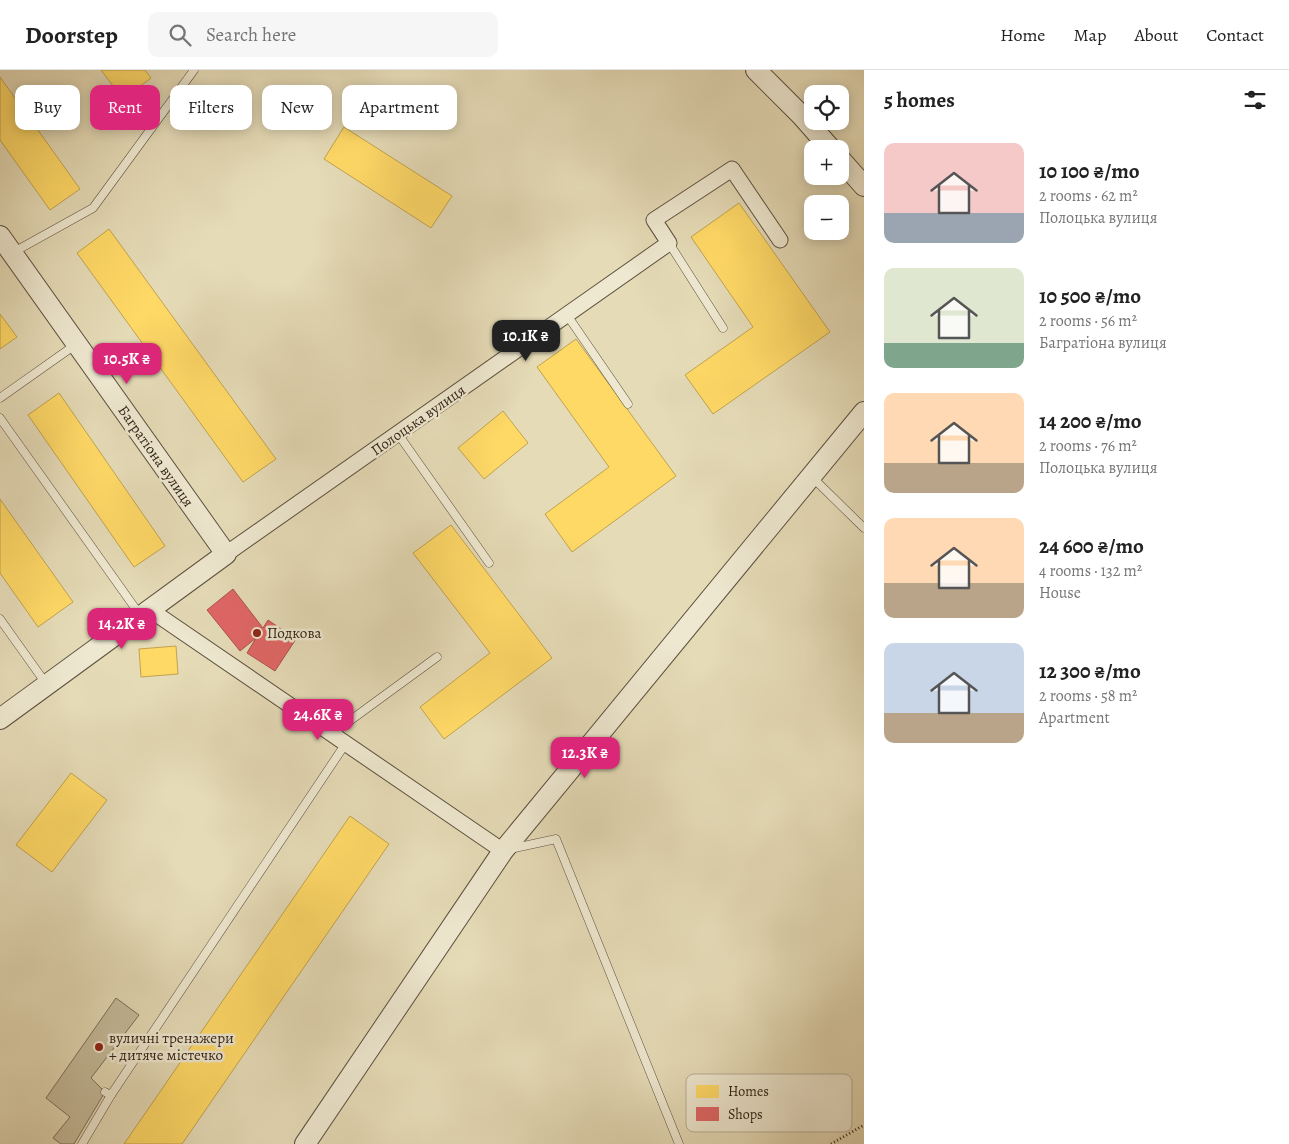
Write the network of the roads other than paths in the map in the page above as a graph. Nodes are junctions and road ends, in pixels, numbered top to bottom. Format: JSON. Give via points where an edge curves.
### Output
{"nodes":[{"id":1,"x":194,"y":70,"type":"edge"},
{"id":2,"x":756,"y":70,"type":"edge"},
{"id":3,"x":823,"y":140,"type":"edge"},
{"id":4,"x":849,"y":169,"type":"edge"},
{"id":5,"x":864,"y":186,"type":"edge"},
{"id":6,"x":0,"y":236,"type":"edge"},
{"id":7,"x":780,"y":240,"type":"dead end"},
{"id":8,"x":669,"y":243,"type":"junction"},
{"id":9,"x":12,"y":253,"type":"junction"},
{"id":10,"x":567,"y":315,"type":"junction"},
{"id":11,"x":723,"y":328,"type":"dead end"},
{"id":12,"x":77,"y":344,"type":"junction"},
{"id":13,"x":0,"y":398,"type":"edge"},
{"id":14,"x":628,"y":404,"type":"dead end"},
{"id":15,"x":864,"y":412,"type":"edge"},
{"id":16,"x":0,"y":418,"type":"edge"},
{"id":17,"x":398,"y":434,"type":"junction"},
{"id":18,"x":811,"y":476,"type":"junction"},
{"id":19,"x":864,"y":528,"type":"edge"},
{"id":20,"x":226,"y":554,"type":"junction"},
{"id":21,"x":489,"y":563,"type":"dead end"},
{"id":22,"x":145,"y":612,"type":"junction"},
{"id":23,"x":0,"y":619,"type":"edge"},
{"id":24,"x":437,"y":657,"type":"dead end"},
{"id":25,"x":47,"y":685,"type":"junction"},
{"id":26,"x":0,"y":719,"type":"edge"},
{"id":27,"x":333,"y":733,"type":"junction"},
{"id":28,"x":346,"y":743,"type":"junction"},
{"id":29,"x":503,"y":851,"type":"junction"},
{"id":30,"x":82,"y":1144,"type":"edge"},
{"id":31,"x":305,"y":1144,"type":"edge"},
{"id":32,"x":679,"y":1144,"type":"edge"}],
"edges":[{"from":1,"to":9,"type":"lane","via":[[93,208]]},
{"from":2,"to":3,"type":"street"},
{"from":4,"to":5,"type":"street"},
{"from":6,"to":9,"type":"street","name":"Багратіона вулиця"},
{"from":7,"to":8,"type":"street","via":[[732,169],[654,220]]},
{"from":8,"to":10,"type":"street","name":"Полоцька вулиця"},
{"from":8,"to":11,"type":"lane"},
{"from":9,"to":12,"type":"street","name":"Багратіона вулиця"},
{"from":10,"to":14,"type":"lane"},
{"from":10,"to":17,"type":"street","name":"Полоцька вулиця"},
{"from":12,"to":13,"type":"lane"},
{"from":12,"to":20,"type":"street","name":"Багратіона вулиця"},
{"from":15,"to":18,"type":"street"},
{"from":16,"to":22,"type":"lane"},
{"from":17,"to":20,"type":"street","name":"Полоцька вулиця"},
{"from":17,"to":21,"type":"lane"},
{"from":18,"to":19,"type":"lane"},
{"from":18,"to":29,"type":"street"},
{"from":20,"to":22,"type":"street","name":"Полоцька вулиця"},
{"from":22,"to":25,"type":"street","name":"Полоцька вулиця"},
{"from":22,"to":27,"type":"street"},
{"from":23,"to":25,"type":"lane"},
{"from":24,"to":27,"type":"lane"},
{"from":25,"to":26,"type":"street","name":"Полоцька вулиця"},
{"from":27,"to":28,"type":"street"},
{"from":28,"to":29,"type":"street"},
{"from":28,"to":30,"type":"lane","via":[[108,1093]]},
{"from":29,"to":31,"type":"street"},
{"from":29,"to":32,"type":"lane","via":[[556,839]]}]}
